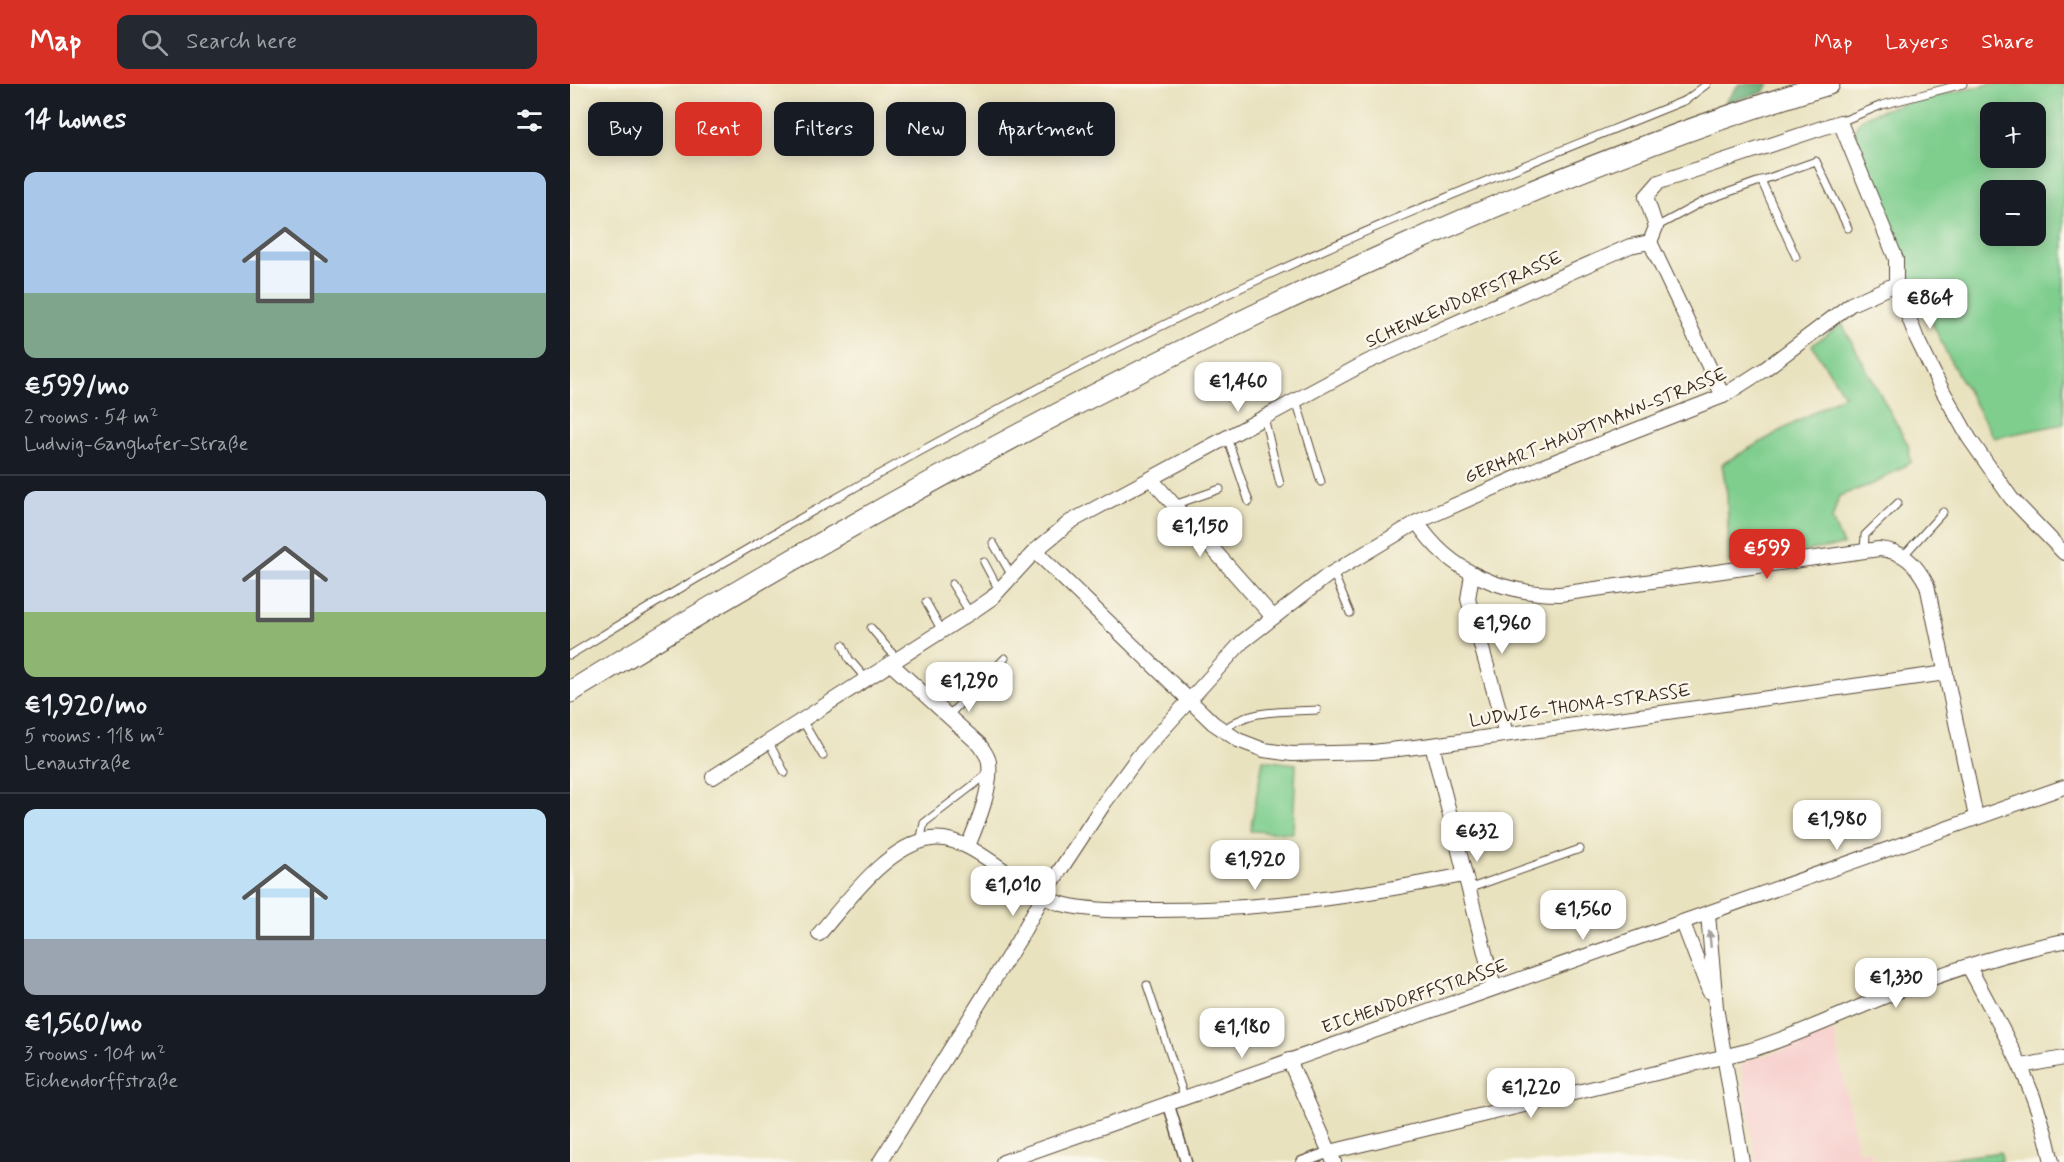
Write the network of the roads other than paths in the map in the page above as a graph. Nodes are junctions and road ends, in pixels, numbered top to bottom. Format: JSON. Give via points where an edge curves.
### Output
{"nodes":[{"id":1,"x":1707,"y":84,"type":"edge"},
{"id":2,"x":1829,"y":84,"type":"edge"},
{"id":3,"x":1963,"y":84,"type":"edge"},
{"id":4,"x":1840,"y":122,"type":"junction"},
{"id":5,"x":1761,"y":180,"type":"junction"},
{"id":6,"x":1656,"y":227,"type":"junction"},
{"id":7,"x":1848,"y":228,"type":"dead end"},
{"id":8,"x":1650,"y":242,"type":"junction"},
{"id":9,"x":1796,"y":256,"type":"dead end"},
{"id":10,"x":1896,"y":284,"type":"junction"},
{"id":11,"x":1723,"y":396,"type":"junction"},
{"id":12,"x":1296,"y":400,"type":"junction"},
{"id":13,"x":1264,"y":417,"type":"junction"},
{"id":14,"x":1227,"y":437,"type":"junction"},
{"id":15,"x":1151,"y":478,"type":"junction"},
{"id":16,"x":1322,"y":482,"type":"dead end"},
{"id":17,"x":1280,"y":484,"type":"dead end"},
{"id":18,"x":1220,"y":489,"type":"dead end"},
{"id":19,"x":1249,"y":502,"type":"dead end"},
{"id":20,"x":1898,"y":503,"type":"dead end"},
{"id":21,"x":1174,"y":505,"type":"junction"},
{"id":22,"x":1943,"y":512,"type":"dead end"},
{"id":23,"x":1417,"y":522,"type":"junction"},
{"id":24,"x":993,"y":543,"type":"dead end"},
{"id":25,"x":1035,"y":551,"type":"junction"},
{"id":26,"x":1864,"y":551,"type":"junction"},
{"id":27,"x":2064,"y":553,"type":"edge"},
{"id":28,"x":1904,"y":555,"type":"junction"},
{"id":29,"x":984,"y":562,"type":"dead end"},
{"id":30,"x":1333,"y":572,"type":"junction"},
{"id":31,"x":1472,"y":574,"type":"junction"},
{"id":32,"x":1012,"y":576,"type":"junction"},
{"id":33,"x":952,"y":584,"type":"dead end"},
{"id":34,"x":999,"y":590,"type":"junction"},
{"id":35,"x":926,"y":602,"type":"dead end"},
{"id":36,"x":1350,"y":612,"type":"dead end"},
{"id":37,"x":970,"y":614,"type":"junction"},
{"id":38,"x":1273,"y":617,"type":"junction"},
{"id":39,"x":871,"y":628,"type":"dead end"},
{"id":40,"x":942,"y":631,"type":"junction"},
{"id":41,"x":843,"y":645,"type":"dead end"},
{"id":42,"x":570,"y":654,"type":"edge"},
{"id":43,"x":1005,"y":658,"type":"dead end"},
{"id":44,"x":894,"y":661,"type":"junction"},
{"id":45,"x":1946,"y":673,"type":"junction"},
{"id":46,"x":866,"y":679,"type":"junction"},
{"id":47,"x":570,"y":692,"type":"edge"},
{"id":48,"x":1189,"y":699,"type":"junction"},
{"id":49,"x":1317,"y":710,"type":"dead end"},
{"id":50,"x":948,"y":716,"type":"junction"},
{"id":51,"x":802,"y":720,"type":"junction"},
{"id":52,"x":1223,"y":731,"type":"junction"},
{"id":53,"x":1506,"y":734,"type":"junction"},
{"id":54,"x":768,"y":741,"type":"junction"},
{"id":55,"x":1432,"y":746,"type":"junction"},
{"id":56,"x":823,"y":756,"type":"dead end"},
{"id":57,"x":785,"y":773,"type":"dead end"},
{"id":58,"x":989,"y":773,"type":"junction"},
{"id":59,"x":713,"y":777,"type":"dead end"},
{"id":60,"x":2064,"y":787,"type":"edge"},
{"id":61,"x":1976,"y":817,"type":"junction"},
{"id":62,"x":920,"y":842,"type":"junction"},
{"id":63,"x":968,"y":846,"type":"junction"},
{"id":64,"x":1580,"y":849,"type":"dead end"},
{"id":65,"x":1464,"y":875,"type":"junction"},
{"id":66,"x":1468,"y":889,"type":"junction"},
{"id":67,"x":1043,"y":896,"type":"junction"},
{"id":68,"x":1708,"y":914,"type":"junction"},
{"id":69,"x":1683,"y":923,"type":"junction"},
{"id":70,"x":819,"y":934,"type":"dead end"},
{"id":71,"x":2064,"y":941,"type":"edge"},
{"id":72,"x":1969,"y":967,"type":"junction"},
{"id":73,"x":1147,"y":985,"type":"dead end"},
{"id":74,"x":1494,"y":988,"type":"junction"},
{"id":75,"x":1716,"y":1007,"type":"junction"},
{"id":76,"x":1725,"y":1056,"type":"junction"},
{"id":77,"x":2064,"y":1058,"type":"edge"},
{"id":78,"x":1289,"y":1060,"type":"junction"},
{"id":79,"x":2022,"y":1066,"type":"junction"},
{"id":80,"x":1184,"y":1096,"type":"junction"},
{"id":81,"x":1168,"y":1102,"type":"junction"},
{"id":82,"x":1332,"y":1157,"type":"edge"},
{"id":83,"x":880,"y":1162,"type":"edge"},
{"id":84,"x":1003,"y":1162,"type":"edge"},
{"id":85,"x":1186,"y":1162,"type":"edge"},
{"id":86,"x":1302,"y":1162,"type":"edge"},
{"id":87,"x":1742,"y":1162,"type":"edge"},
{"id":88,"x":2052,"y":1162,"type":"edge"}],
"edges":[{"from":1,"to":42,"type":"lane","via":[[1686,100],[1435,202],[1275,272],[1129,343],[782,526]]},
{"from":2,"to":47,"type":"main road","via":[[1563,178],[1279,303],[951,470]]},
{"from":3,"to":4,"type":"lane","via":[[1882,105]]},
{"from":4,"to":6,"type":"street","via":[[1659,182],[1646,197]]},
{"from":4,"to":10,"type":"street","via":[[1896,259]]},
{"from":5,"to":6,"type":"lane","via":[[1704,201]]},
{"from":5,"to":7,"type":"lane","via":[[1816,161]]},
{"from":5,"to":9,"type":"lane"},
{"from":6,"to":8,"type":"street"},
{"from":8,"to":11,"type":"street"},
{"from":8,"to":12,"type":"street","name":"SCHENKENDORFSTRASSE","via":[[1630,246],[1367,362]]},
{"from":10,"to":11,"type":"street","name":"GERHART-HAUPTMANN-STRASSE","via":[[1851,304]]},
{"from":10,"to":27,"type":"street","via":[[1917,339],[1969,438],[2011,498]]},
{"from":11,"to":23,"type":"street","name":"GERHART-HAUPTMANN-STRASSE","via":[[1541,467]]},
{"from":12,"to":13,"type":"street","name":"SCHENKENDORFSTRASSE"},
{"from":12,"to":16,"type":"lane"},
{"from":13,"to":14,"type":"street","name":"SCHENKENDORFSTRASSE"},
{"from":13,"to":17,"type":"lane"},
{"from":14,"to":15,"type":"street","name":"SCHENKENDORFSTRASSE"},
{"from":14,"to":19,"type":"lane"},
{"from":15,"to":21,"type":"street"},
{"from":15,"to":25,"type":"street","name":"SCHENKENDORFSTRASSE","via":[[1070,522]]},
{"from":18,"to":21,"type":"lane"},
{"from":20,"to":26,"type":"lane","via":[[1864,535]]},
{"from":21,"to":38,"type":"street"},
{"from":22,"to":28,"type":"lane"},
{"from":23,"to":30,"type":"street","name":"GERHART-HAUPTMANN-STRASSE"},
{"from":23,"to":31,"type":"street","via":[[1440,549]]},
{"from":24,"to":32,"type":"lane"},
{"from":25,"to":32,"type":"street","name":"SCHENKENDORFSTRASSE"},
{"from":25,"to":48,"type":"street","name":"LUDWIG-THOMA-STRASSE"},
{"from":26,"to":28,"type":"street","via":[[1892,550]]},
{"from":26,"to":31,"type":"street","via":[[1560,594],[1505,588]]},
{"from":28,"to":45,"type":"street","via":[[1927,585]]},
{"from":29,"to":34,"type":"lane"},
{"from":30,"to":36,"type":"lane"},
{"from":30,"to":38,"type":"street","name":"GERHART-HAUPTMANN-STRASSE"},
{"from":31,"to":53,"type":"street","via":[[1468,599]]},
{"from":32,"to":34,"type":"street","name":"SCHENKENDORFSTRASSE"},
{"from":33,"to":37,"type":"lane"},
{"from":34,"to":37,"type":"street","name":"SCHENKENDORFSTRASSE"},
{"from":35,"to":40,"type":"lane"},
{"from":37,"to":40,"type":"street","name":"SCHENKENDORFSTRASSE"},
{"from":38,"to":48,"type":"street","name":"GERHART-HAUPTMANN-STRASSE","via":[[1242,642]]},
{"from":39,"to":44,"type":"lane"},
{"from":40,"to":44,"type":"street","name":"SCHENKENDORFSTRASSE"},
{"from":41,"to":46,"type":"lane"},
{"from":43,"to":50,"type":"lane"},
{"from":44,"to":46,"type":"street","name":"SCHENKENDORFSTRASSE"},
{"from":44,"to":50,"type":"street"},
{"from":45,"to":53,"type":"street","name":"LUDWIG-THOMA-STRASSE"},
{"from":45,"to":61,"type":"street"},
{"from":46,"to":51,"type":"street","name":"SCHENKENDORFSTRASSE"},
{"from":48,"to":52,"type":"street","name":"LUDWIG-THOMA-STRASSE"},
{"from":48,"to":67,"type":"street","name":"GERHART-HAUPTMANN-STRASSE","via":[[1138,757]]},
{"from":49,"to":52,"type":"lane","via":[[1253,715]]},
{"from":50,"to":58,"type":"street","via":[[980,745],[989,759]]},
{"from":51,"to":54,"type":"street","name":"SCHENKENDORFSTRASSE"},
{"from":51,"to":56,"type":"lane"},
{"from":52,"to":55,"type":"street","name":"LUDWIG-THOMA-STRASSE","via":[[1251,746],[1278,753],[1373,752]]},
{"from":53,"to":55,"type":"street","name":"LUDWIG-THOMA-STRASSE"},
{"from":54,"to":57,"type":"lane"},
{"from":54,"to":59,"type":"street","name":"SCHENKENDORFSTRASSE"},
{"from":55,"to":65,"type":"street"},
{"from":58,"to":62,"type":"lane","via":[[924,823]]},
{"from":58,"to":63,"type":"street"},
{"from":60,"to":61,"type":"street","name":"EICHENDORFFSTRASSE"},
{"from":61,"to":68,"type":"street","name":"EICHENDORFFSTRASSE"},
{"from":62,"to":63,"type":"street","via":[[940,838]]},
{"from":62,"to":70,"type":"street","via":[[896,854],[867,878]]},
{"from":63,"to":67,"type":"street"},
{"from":64,"to":66,"type":"lane"},
{"from":65,"to":66,"type":"street"},
{"from":65,"to":67,"type":"street","via":[[1342,898],[1236,909],[1118,909],[1063,904]]},
{"from":66,"to":74,"type":"street"},
{"from":67,"to":83,"type":"street","name":"GERHART-HAUPTMANN-STRASSE"},
{"from":68,"to":69,"type":"street","name":"EICHENDORFFSTRASSE"},
{"from":75,"to":68,"type":"street","one_way":true},
{"from":69,"to":74,"type":"street","name":"EICHENDORFFSTRASSE"},
{"from":69,"to":75,"type":"street"},
{"from":71,"to":72,"type":"street","via":[[2027,948]]},
{"from":72,"to":76,"type":"street","via":[[1889,994],[1808,1031]]},
{"from":72,"to":79,"type":"street"},
{"from":73,"to":80,"type":"lane"},
{"from":74,"to":78,"type":"street","name":"EICHENDORFFSTRASSE"},
{"from":75,"to":76,"type":"street"},
{"from":76,"to":82,"type":"street"},
{"from":76,"to":87,"type":"street"},
{"from":77,"to":79,"type":"street"},
{"from":78,"to":80,"type":"street","name":"EICHENDORFFSTRASSE"},
{"from":78,"to":82,"type":"street"},
{"from":79,"to":88,"type":"street","via":[[2037,1101]]},
{"from":80,"to":81,"type":"street","name":"EICHENDORFFSTRASSE"},
{"from":81,"to":84,"type":"street","name":"EICHENDORFFSTRASSE"},
{"from":81,"to":85,"type":"street"},
{"from":82,"to":86,"type":"street"}]}
